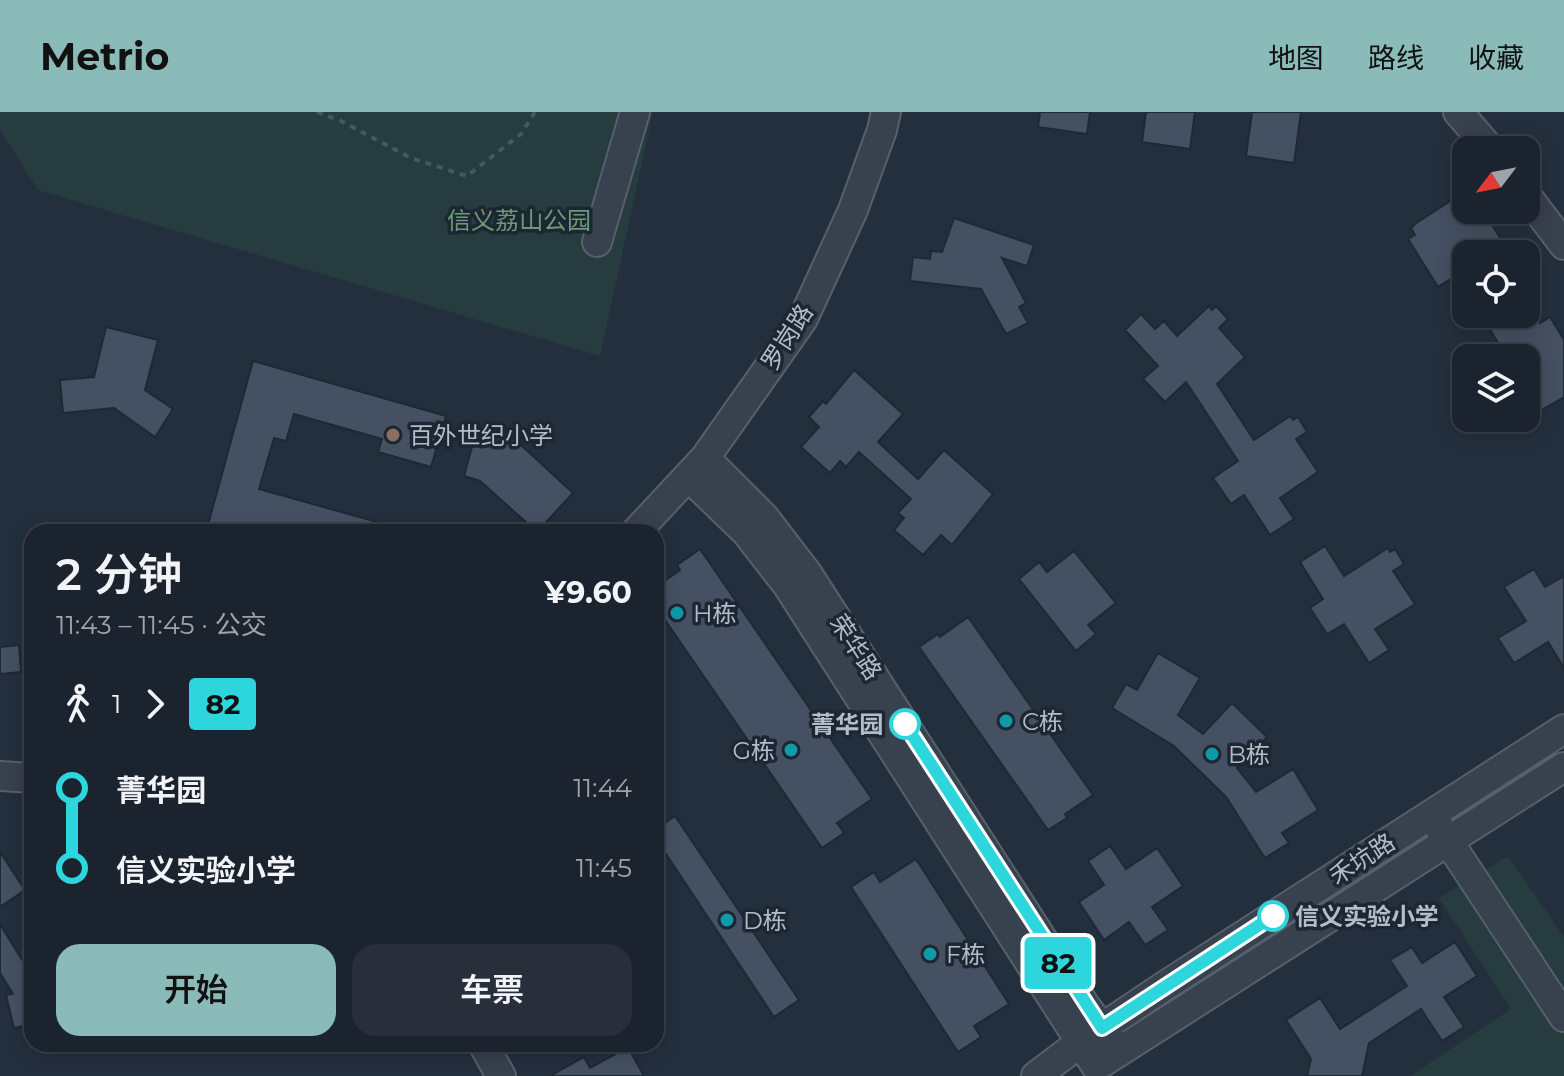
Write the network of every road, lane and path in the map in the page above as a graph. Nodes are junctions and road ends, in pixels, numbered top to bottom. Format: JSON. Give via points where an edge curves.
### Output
{"nodes":[{"id":1,"x":317,"y":112,"type":"edge"},
{"id":2,"x":535,"y":112,"type":"edge"},
{"id":3,"x":635,"y":112,"type":"edge"},
{"id":4,"x":886,"y":112,"type":"edge"},
{"id":5,"x":1458,"y":112,"type":"edge"},
{"id":6,"x":1479,"y":136,"type":"edge"},
{"id":7,"x":1540,"y":213,"type":"edge"},
{"id":8,"x":597,"y":242,"type":"dead end"},
{"id":9,"x":1564,"y":245,"type":"edge"},
{"id":10,"x":697,"y":467,"type":"junction"},
{"id":11,"x":644,"y":524,"type":"edge"},
{"id":12,"x":1564,"y":729,"type":"edge"},
{"id":13,"x":1564,"y":767,"type":"edge"},
{"id":14,"x":0,"y":776,"type":"edge"},
{"id":15,"x":24,"y":778,"type":"edge"},
{"id":16,"x":1431,"y":815,"type":"junction"},
{"id":17,"x":1449,"y":842,"type":"junction"},
{"id":18,"x":1564,"y":1017,"type":"edge"},
{"id":19,"x":1091,"y":1035,"type":"junction"},
{"id":20,"x":488,"y":1052,"type":"edge"},
{"id":21,"x":1100,"y":1064,"type":"edge"},
{"id":22,"x":501,"y":1076,"type":"edge"},
{"id":23,"x":1036,"y":1076,"type":"edge"}],
"edges":[{"from":1,"to":2,"type":"path","via":[[411,158],[467,176],[521,134]]},
{"from":3,"to":8,"type":"street"},
{"from":4,"to":10,"type":"street","name":"罗岗路","via":[[853,210],[803,319]]},
{"from":5,"to":6,"type":"street"},
{"from":7,"to":9,"type":"street"},
{"from":10,"to":11,"type":"street","name":"罗岗路"},
{"from":10,"to":19,"type":"street","name":"荣华路","via":[[764,517],[807,573]]},
{"from":12,"to":16,"type":"street","name":"禾坑路"},
{"from":13,"to":17,"type":"street","name":"禾坑路"},
{"from":14,"to":15,"type":"street"},
{"from":16,"to":17,"type":"street"},
{"from":16,"to":19,"type":"street","name":"禾坑路"},
{"from":17,"to":18,"type":"street"},
{"from":17,"to":21,"type":"street","name":"禾坑路"},
{"from":19,"to":21,"type":"street","name":"荣华路"},
{"from":19,"to":23,"type":"street","name":"禾坑路"},
{"from":20,"to":22,"type":"street"}]}
